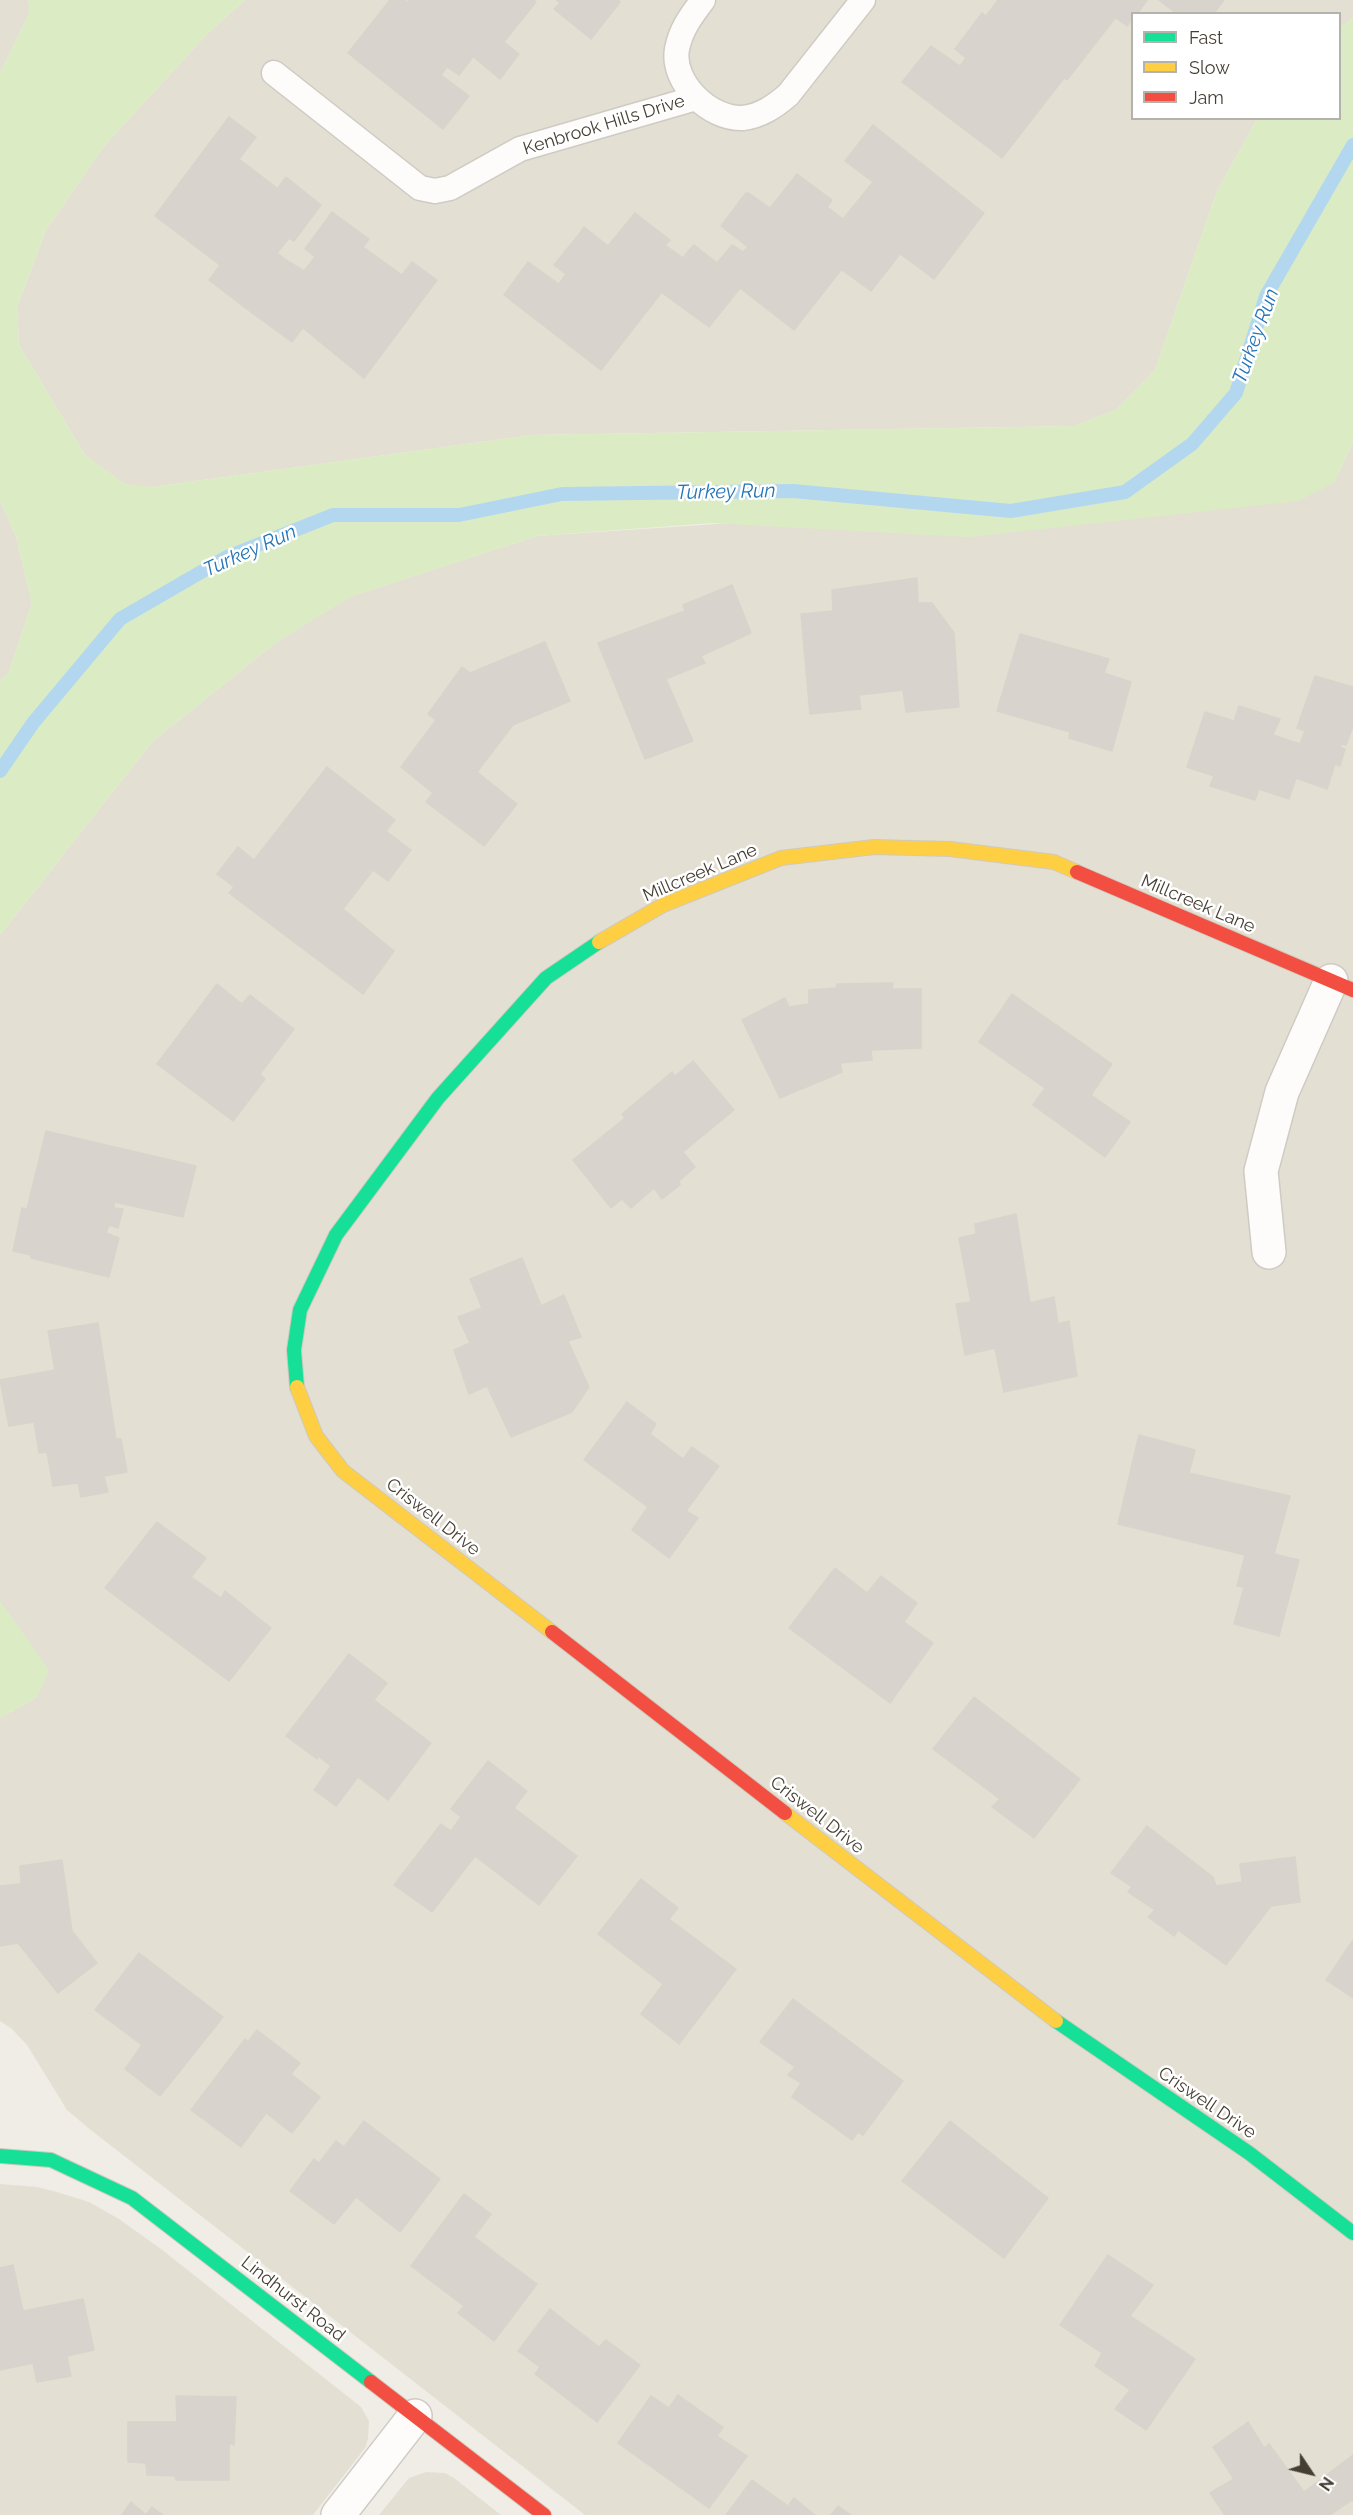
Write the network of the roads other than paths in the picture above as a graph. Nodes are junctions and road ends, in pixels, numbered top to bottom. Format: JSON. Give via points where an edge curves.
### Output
{"nodes":[{"id":1,"x":703,"y":0,"type":"edge"},
{"id":2,"x":863,"y":0,"type":"edge"},
{"id":3,"x":274,"y":73,"type":"dead end"},
{"id":4,"x":696,"y":98,"type":"junction"},
{"id":5,"x":1342,"y":985,"type":"edge"},
{"id":6,"x":1269,"y":1252,"type":"dead end"},
{"id":7,"x":297,"y":1389,"type":"joint"},
{"id":8,"x":0,"y":2156,"type":"edge"},
{"id":9,"x":1353,"y":2233,"type":"edge"},
{"id":10,"x":415,"y":2416,"type":"junction"},
{"id":11,"x":338,"y":2515,"type":"edge"},
{"id":12,"x":544,"y":2515,"type":"edge"}],
"edges":[{"from":1,"to":4,"type":"lane","name":"Kenbrook Hills Drive","via":[[684,26],[677,51],[681,77]]},
{"from":2,"to":4,"type":"lane","name":"Kenbrook Hills Drive","via":[[775,106],[742,118],[725,115]]},
{"from":3,"to":4,"type":"lane","name":"Kenbrook Hills Drive","via":[[420,188],[435,191],[450,188],[520,149]]},
{"from":5,"to":6,"type":"street","via":[[1282,1092],[1261,1171]]},
{"from":5,"to":7,"type":"street","name":"Millcreek Lane","via":[[1054,862],[950,849],[874,847],[770,862],[663,905],[546,978],[446,1089],[336,1235],[300,1310],[294,1350]]},
{"from":7,"to":9,"type":"street","name":"Criswell Drive","via":[[316,1436],[343,1471],[1013,1989],[1249,2153]]},
{"from":8,"to":10,"type":"street","name":"Lindhurst Road","via":[[51,2160],[132,2198]]},
{"from":10,"to":11,"type":"street"},
{"from":10,"to":12,"type":"street","name":"Lindhurst Road"}]}
